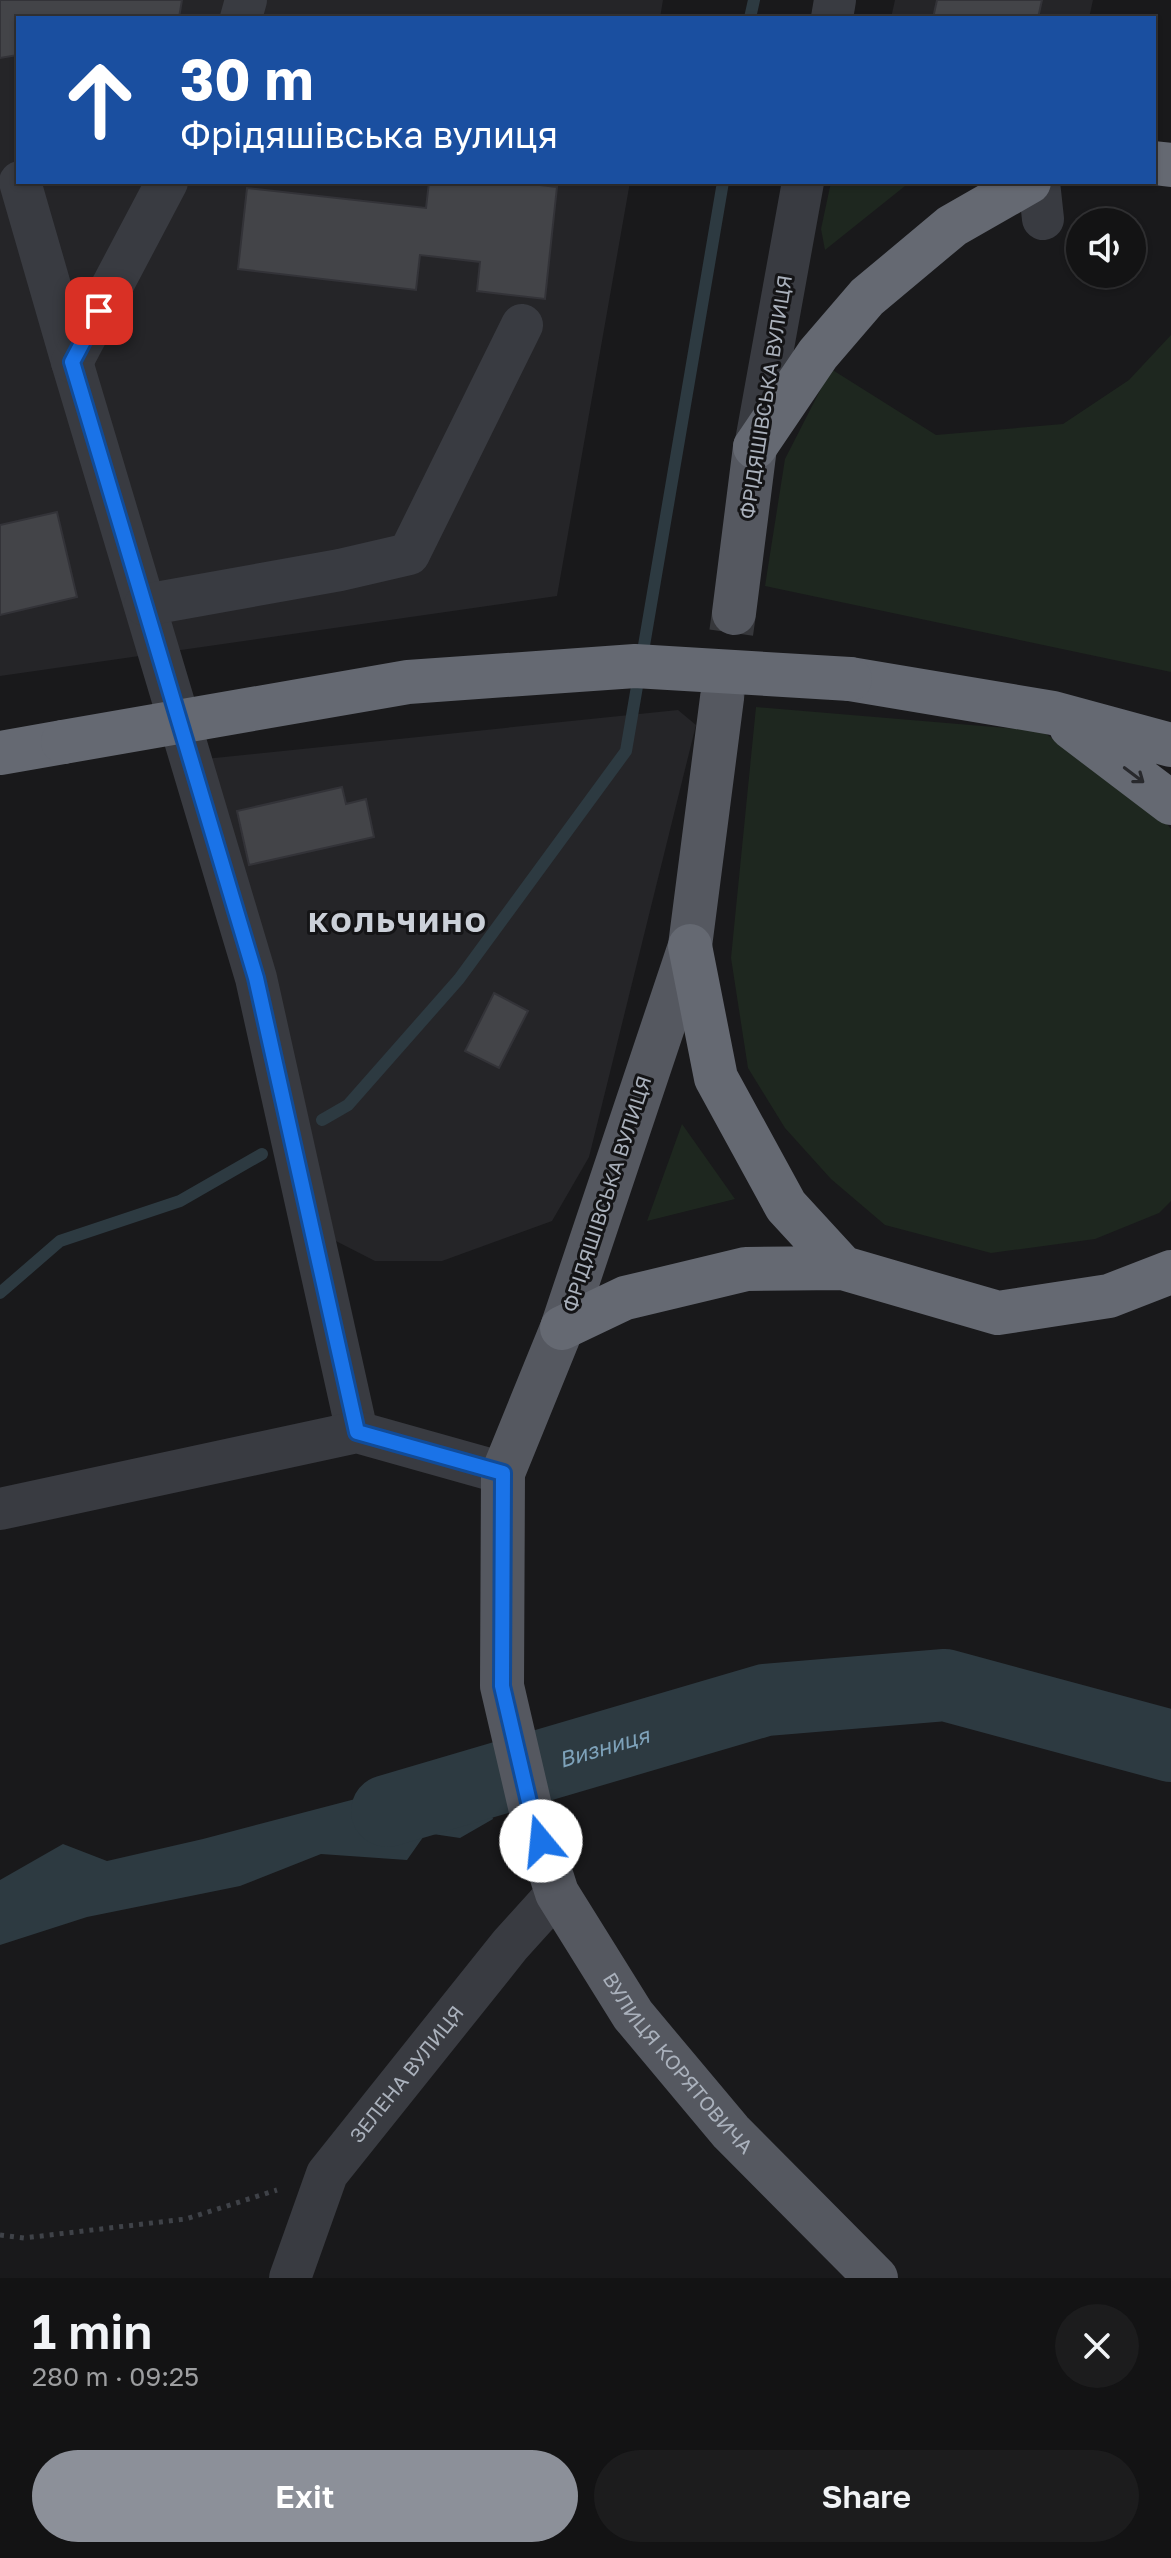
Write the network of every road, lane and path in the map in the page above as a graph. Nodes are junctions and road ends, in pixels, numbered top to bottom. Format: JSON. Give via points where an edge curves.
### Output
{"nodes":[{"id":1,"x":21,"y":184,"type":"edge"},
{"id":2,"x":166,"y":184,"type":"edge"},
{"id":3,"x":803,"y":184,"type":"edge"},
{"id":4,"x":1037,"y":194,"type":"edge"},
{"id":5,"x":522,"y":325,"type":"dead end"},
{"id":6,"x":72,"y":362,"type":"junction"},
{"id":7,"x":755,"y":447,"type":"junction"},
{"id":8,"x":145,"y":605,"type":"junction"},
{"id":9,"x":734,"y":613,"type":"tunnel mouth"},
{"id":10,"x":722,"y":698,"type":"tunnel mouth"},
{"id":11,"x":1053,"y":713,"type":"junction"},
{"id":12,"x":1167,"y":741,"type":"edge"},
{"id":13,"x":0,"y":753,"type":"edge"},
{"id":14,"x":1171,"y":803,"type":"edge"},
{"id":15,"x":690,"y":946,"type":"junction"},
{"id":16,"x":843,"y":1268,"type":"junction"},
{"id":17,"x":1171,"y":1272,"type":"edge"},
{"id":18,"x":562,"y":1328,"type":"junction"},
{"id":19,"x":357,"y":1432,"type":"junction"},
{"id":20,"x":503,"y":1473,"type":"junction"},
{"id":21,"x":0,"y":1509,"type":"edge"},
{"id":22,"x":532,"y":1815,"type":"joint"},
{"id":23,"x":557,"y":1893,"type":"junction"},
{"id":24,"x":327,"y":2174,"type":"junction"},
{"id":25,"x":0,"y":2235,"type":"edge"},
{"id":26,"x":290,"y":2278,"type":"edge"},
{"id":27,"x":876,"y":2278,"type":"edge"}],
"edges":[{"from":1,"to":6,"type":"street"},
{"from":2,"to":6,"type":"street"},
{"from":3,"to":7,"type":"street","name":"ФРІДЯШІВСЬКА ВУЛИЦЯ"},
{"from":4,"to":7,"type":"highway","via":[[952,226],[867,297],[818,354]]},
{"from":5,"to":8,"type":"street","via":[[409,554]]},
{"from":6,"to":8,"type":"street"},
{"from":7,"to":9,"type":"main road","name":"ФРІДЯШІВСЬКА ВУЛИЦЯ"},
{"from":8,"to":19,"type":"street","via":[[256,978]]},
{"from":10,"to":15,"type":"main road","name":"ФРІДЯШІВСЬКА ВУЛИЦЯ"},
{"from":11,"to":12,"type":"highway"},
{"from":11,"to":13,"type":"highway","bridge":true,"via":[[850,679],[635,666],[408,682]]},
{"from":11,"to":14,"type":"highway","one_way":true},
{"from":15,"to":16,"type":"highway","via":[[716,1078],[786,1206]]},
{"from":15,"to":18,"type":"main road","name":"ФРІДЯШІВСЬКА ВУЛИЦЯ"},
{"from":16,"to":17,"type":"highway","via":[[998,1313],[1109,1296]]},
{"from":16,"to":18,"type":"highway","via":[[746,1269],[625,1298]]},
{"from":18,"to":20,"type":"main road","name":"ФРІДЯШІВСЬКА ВУЛИЦЯ"},
{"from":19,"to":20,"type":"street"},
{"from":19,"to":21,"type":"street"},
{"from":20,"to":22,"type":"main road","name":"ФРІДЯШІВСЬКА ВУЛИЦЯ","via":[[502,1686]]},
{"from":22,"to":23,"type":"main road","name":"ВУЛИЦЯ КОРЯТОВИЧА"},
{"from":23,"to":24,"type":"street","name":"ЗЕЛЕНА ВУЛИЦЯ"},
{"from":23,"to":27,"type":"main road","name":"ВУЛИЦЯ КОРЯТОВИЧА","via":[[633,2015],[731,2132]]},
{"from":24,"to":25,"type":"path","via":[[186,2219],[24,2238]]},
{"from":24,"to":26,"type":"street","name":"ЗЕЛЕНА ВУЛИЦЯ"}]}
